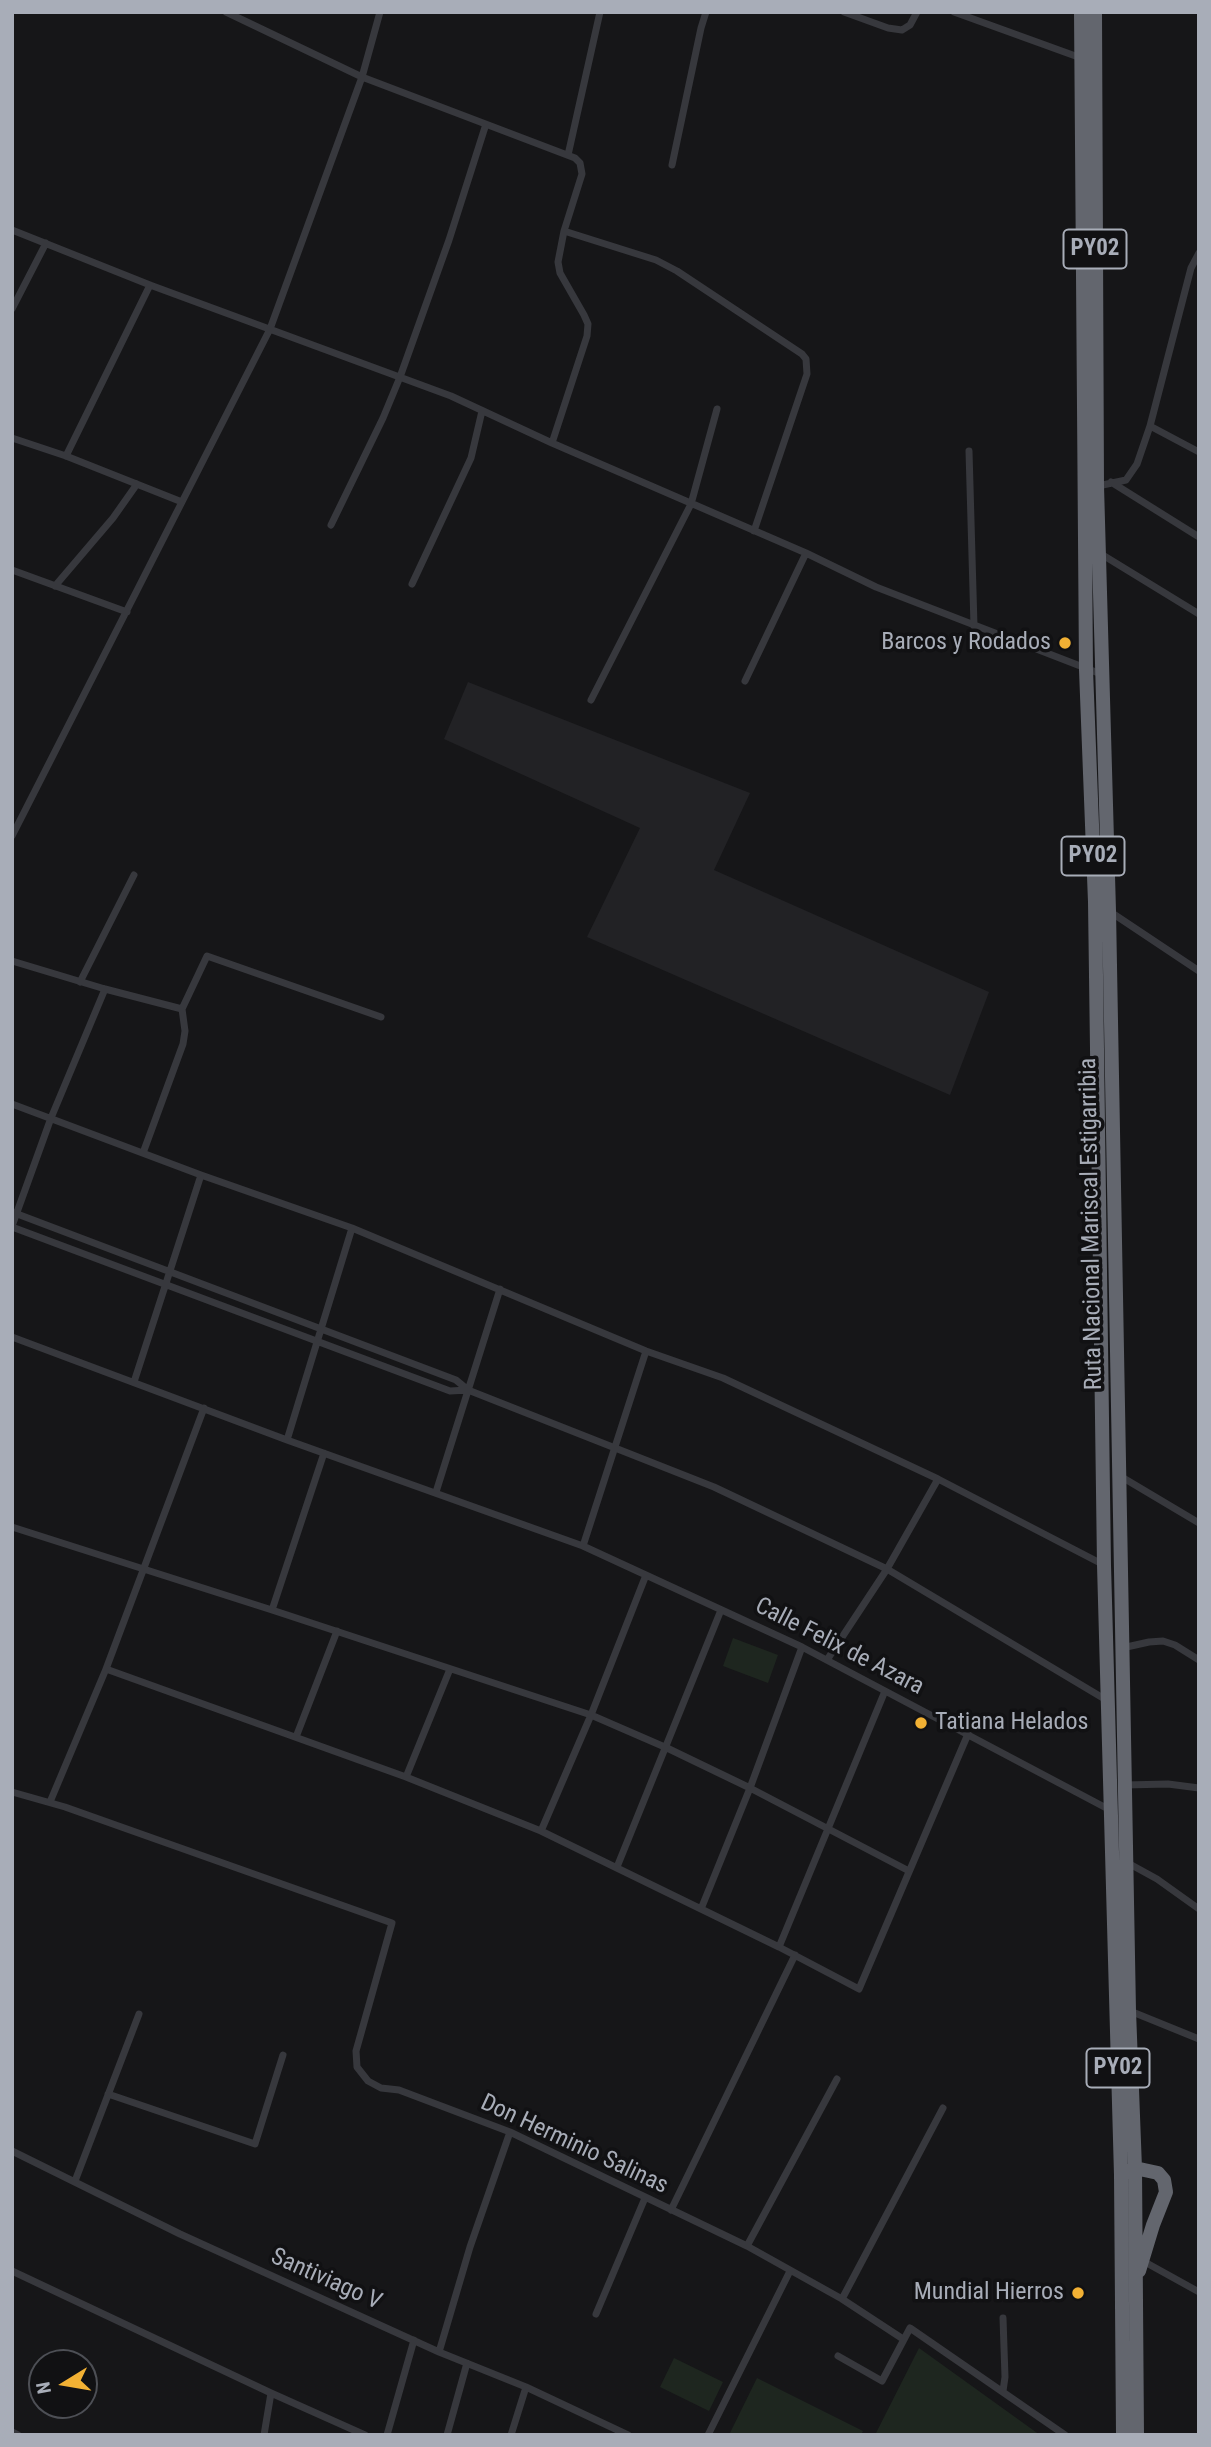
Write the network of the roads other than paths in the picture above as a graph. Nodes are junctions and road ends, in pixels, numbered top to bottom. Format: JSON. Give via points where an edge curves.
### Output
{"nodes":[{"id":1,"x":226,"y":12,"type":"edge"},
{"id":2,"x":380,"y":12,"type":"edge"},
{"id":3,"x":600,"y":12,"type":"edge"},
{"id":4,"x":706,"y":12,"type":"edge"},
{"id":5,"x":844,"y":12,"type":"edge"},
{"id":6,"x":917,"y":12,"type":"edge"},
{"id":7,"x":954,"y":12,"type":"edge"},
{"id":8,"x":1082,"y":12,"type":"edge"},
{"id":9,"x":1095,"y":12,"type":"edge"},
{"id":10,"x":1081,"y":58,"type":"junction"},
{"id":11,"x":362,"y":77,"type":"junction"},
{"id":12,"x":486,"y":124,"type":"junction"},
{"id":13,"x":568,"y":155,"type":"junction"},
{"id":14,"x":672,"y":165,"type":"dead end"},
{"id":15,"x":12,"y":230,"type":"edge"},
{"id":16,"x":564,"y":231,"type":"junction"},
{"id":17,"x":46,"y":243,"type":"junction"},
{"id":18,"x":1199,"y":253,"type":"edge"},
{"id":19,"x":150,"y":285,"type":"junction"},
{"id":20,"x":12,"y":309,"type":"edge"},
{"id":21,"x":270,"y":329,"type":"junction"},
{"id":22,"x":400,"y":377,"type":"junction"},
{"id":23,"x":717,"y":409,"type":"dead end"},
{"id":24,"x":482,"y":411,"type":"junction"},
{"id":25,"x":1150,"y":426,"type":"junction"},
{"id":26,"x":12,"y":438,"type":"edge"},
{"id":27,"x":552,"y":443,"type":"junction"},
{"id":28,"x":969,"y":451,"type":"dead end"},
{"id":29,"x":1199,"y":452,"type":"edge"},
{"id":30,"x":66,"y":456,"type":"junction"},
{"id":31,"x":136,"y":484,"type":"junction"},
{"id":32,"x":1104,"y":484,"type":"junction"},
{"id":33,"x":182,"y":502,"type":"junction"},
{"id":34,"x":691,"y":504,"type":"junction"},
{"id":35,"x":331,"y":525,"type":"dead end"},
{"id":36,"x":754,"y":531,"type":"junction"},
{"id":37,"x":1199,"y":537,"type":"edge"},
{"id":38,"x":806,"y":553,"type":"junction"},
{"id":39,"x":1100,"y":554,"type":"junction"},
{"id":40,"x":12,"y":570,"type":"edge"},
{"id":41,"x":412,"y":584,"type":"dead end"},
{"id":42,"x":55,"y":586,"type":"junction"},
{"id":43,"x":127,"y":612,"type":"junction"},
{"id":44,"x":1199,"y":614,"type":"edge"},
{"id":45,"x":974,"y":626,"type":"junction"},
{"id":46,"x":1086,"y":670,"type":"junction"},
{"id":47,"x":1101,"y":674,"type":"junction"},
{"id":48,"x":745,"y":681,"type":"dead end"},
{"id":49,"x":591,"y":700,"type":"dead end"},
{"id":50,"x":12,"y":836,"type":"edge"},
{"id":51,"x":134,"y":875,"type":"dead end"},
{"id":52,"x":1109,"y":911,"type":"junction"},
{"id":53,"x":12,"y":961,"type":"edge"},
{"id":54,"x":1199,"y":971,"type":"edge"},
{"id":55,"x":80,"y":982,"type":"junction"},
{"id":56,"x":105,"y":989,"type":"junction"},
{"id":57,"x":182,"y":1009,"type":"junction"},
{"id":58,"x":381,"y":1017,"type":"dead end"},
{"id":59,"x":12,"y":1104,"type":"edge"},
{"id":60,"x":51,"y":1118,"type":"junction"},
{"id":61,"x":143,"y":1153,"type":"junction"},
{"id":62,"x":201,"y":1175,"type":"junction"},
{"id":63,"x":14,"y":1213,"type":"edge"},
{"id":64,"x":12,"y":1226,"type":"edge"},
{"id":65,"x":352,"y":1228,"type":"junction"},
{"id":66,"x":169,"y":1272,"type":"junction"},
{"id":67,"x":165,"y":1285,"type":"junction"},
{"id":68,"x":500,"y":1289,"type":"junction"},
{"id":69,"x":322,"y":1328,"type":"junction"},
{"id":70,"x":12,"y":1337,"type":"edge"},
{"id":71,"x":318,"y":1341,"type":"junction"},
{"id":72,"x":646,"y":1351,"type":"junction"},
{"id":73,"x":134,"y":1382,"type":"junction"},
{"id":74,"x":468,"y":1390,"type":"junction"},
{"id":75,"x":204,"y":1408,"type":"junction"},
{"id":76,"x":287,"y":1440,"type":"junction"},
{"id":77,"x":616,"y":1448,"type":"junction"},
{"id":78,"x":324,"y":1453,"type":"junction"},
{"id":79,"x":1120,"y":1476,"type":"junction"},
{"id":80,"x":938,"y":1479,"type":"junction"},
{"id":81,"x":436,"y":1492,"type":"junction"},
{"id":82,"x":1199,"y":1523,"type":"edge"},
{"id":83,"x":12,"y":1527,"type":"edge"},
{"id":84,"x":583,"y":1546,"type":"junction"},
{"id":85,"x":1104,"y":1565,"type":"junction"},
{"id":86,"x":142,"y":1568,"type":"junction"},
{"id":87,"x":887,"y":1569,"type":"junction"},
{"id":88,"x":646,"y":1575,"type":"junction"},
{"id":89,"x":272,"y":1609,"type":"junction"},
{"id":90,"x":721,"y":1610,"type":"junction"},
{"id":91,"x":337,"y":1631,"type":"junction"},
{"id":92,"x":802,"y":1647,"type":"junction"},
{"id":93,"x":1122,"y":1649,"type":"junction"},
{"id":94,"x":827,"y":1660,"type":"junction"},
{"id":95,"x":1199,"y":1660,"type":"edge"},
{"id":96,"x":106,"y":1669,"type":"junction"},
{"id":97,"x":450,"y":1669,"type":"junction"},
{"id":98,"x":885,"y":1691,"type":"junction"},
{"id":99,"x":1108,"y":1700,"type":"junction"},
{"id":100,"x":591,"y":1715,"type":"junction"},
{"id":101,"x":968,"y":1734,"type":"junction"},
{"id":102,"x":296,"y":1737,"type":"junction"},
{"id":103,"x":667,"y":1748,"type":"junction"},
{"id":104,"x":406,"y":1777,"type":"junction"},
{"id":105,"x":1124,"y":1785,"type":"junction"},
{"id":106,"x":750,"y":1788,"type":"junction"},
{"id":107,"x":1199,"y":1788,"type":"edge"},
{"id":108,"x":12,"y":1792,"type":"edge"},
{"id":109,"x":50,"y":1802,"type":"junction"},
{"id":110,"x":1110,"y":1810,"type":"junction"},
{"id":111,"x":829,"y":1830,"type":"junction"},
{"id":112,"x":541,"y":1831,"type":"junction"},
{"id":113,"x":1126,"y":1861,"type":"junction"},
{"id":114,"x":617,"y":1867,"type":"junction"},
{"id":115,"x":909,"y":1871,"type":"junction"},
{"id":116,"x":701,"y":1909,"type":"junction"},
{"id":117,"x":1199,"y":1909,"type":"edge"},
{"id":118,"x":779,"y":1947,"type":"junction"},
{"id":119,"x":795,"y":1955,"type":"junction"},
{"id":120,"x":1129,"y":2011,"type":"junction"},
{"id":121,"x":139,"y":2014,"type":"dead end"},
{"id":122,"x":1199,"y":2039,"type":"edge"},
{"id":123,"x":283,"y":2055,"type":"dead end"},
{"id":124,"x":837,"y":2079,"type":"dead end"},
{"id":125,"x":108,"y":2094,"type":"junction"},
{"id":126,"x":943,"y":2108,"type":"dead end"},
{"id":127,"x":510,"y":2132,"type":"junction"},
{"id":128,"x":12,"y":2150,"type":"edge"},
{"id":129,"x":1135,"y":2168,"type":"junction"},
{"id":130,"x":1121,"y":2175,"type":"junction"},
{"id":131,"x":75,"y":2181,"type":"junction"},
{"id":132,"x":645,"y":2198,"type":"junction"},
{"id":133,"x":671,"y":2210,"type":"junction"},
{"id":134,"x":747,"y":2246,"type":"junction"},
{"id":135,"x":1143,"y":2261,"type":"junction"},
{"id":136,"x":12,"y":2271,"type":"edge"},
{"id":137,"x":790,"y":2271,"type":"junction"},
{"id":138,"x":1135,"y":2282,"type":"junction"},
{"id":139,"x":1199,"y":2292,"type":"edge"},
{"id":140,"x":842,"y":2299,"type":"junction"},
{"id":141,"x":596,"y":2314,"type":"dead end"},
{"id":142,"x":1003,"y":2318,"type":"dead end"},
{"id":143,"x":903,"y":2339,"type":"junction"},
{"id":144,"x":414,"y":2340,"type":"junction"},
{"id":145,"x":439,"y":2352,"type":"junction"},
{"id":146,"x":838,"y":2356,"type":"dead end"},
{"id":147,"x":467,"y":2363,"type":"junction"},
{"id":148,"x":526,"y":2387,"type":"junction"},
{"id":149,"x":1003,"y":2391,"type":"junction"},
{"id":150,"x":271,"y":2393,"type":"junction"},
{"id":151,"x":12,"y":2432,"type":"edge"},
{"id":152,"x":18,"y":2435,"type":"edge"},
{"id":153,"x":264,"y":2435,"type":"edge"},
{"id":154,"x":365,"y":2435,"type":"edge"},
{"id":155,"x":387,"y":2435,"type":"edge"},
{"id":156,"x":447,"y":2435,"type":"edge"},
{"id":157,"x":511,"y":2435,"type":"edge"},
{"id":158,"x":628,"y":2435,"type":"edge"},
{"id":159,"x":708,"y":2435,"type":"edge"},
{"id":160,"x":1065,"y":2435,"type":"edge"},
{"id":161,"x":1123,"y":2435,"type":"edge"},
{"id":162,"x":1137,"y":2435,"type":"edge"}],
"edges":[{"from":1,"to":11,"type":"street"},
{"from":2,"to":11,"type":"street"},
{"from":3,"to":13,"type":"street"},
{"from":4,"to":14,"type":"street"},
{"from":5,"to":6,"type":"street","via":[[902,30]]},
{"from":7,"to":10,"type":"street"},
{"from":8,"to":10,"type":"highway","name":"Ruta Nacional Mariscal Estigarribia","number":"PY02"},
{"from":9,"to":32,"type":"highway","name":"Ruta Nacional Mariscal Estigarribia","number":"PY02"},
{"from":10,"to":46,"type":"highway","name":"Ruta Nacional Mariscal Estigarribia","number":"PY02"},
{"from":11,"to":12,"type":"street"},
{"from":11,"to":21,"type":"street"},
{"from":12,"to":13,"type":"street"},
{"from":12,"to":22,"type":"street"},
{"from":13,"to":16,"type":"street","via":[[579,163],[582,174]]},
{"from":15,"to":17,"type":"street"},
{"from":16,"to":27,"type":"street","via":[[560,273],[588,324]]},
{"from":16,"to":36,"type":"street","via":[[677,271],[806,359],[807,374]]},
{"from":17,"to":19,"type":"street"},
{"from":17,"to":20,"type":"street"},
{"from":18,"to":25,"type":"street","via":[[1191,268]]},
{"from":19,"to":21,"type":"street"},
{"from":19,"to":30,"type":"street"},
{"from":21,"to":22,"type":"street"},
{"from":21,"to":33,"type":"street"},
{"from":22,"to":24,"type":"street"},
{"from":22,"to":35,"type":"street"},
{"from":23,"to":34,"type":"street"},
{"from":24,"to":27,"type":"street"},
{"from":24,"to":41,"type":"street","via":[[471,458]]},
{"from":25,"to":29,"type":"street"},
{"from":25,"to":32,"type":"street","via":[[1137,464],[1126,480]]},
{"from":26,"to":30,"type":"street"},
{"from":27,"to":34,"type":"street"},
{"from":28,"to":45,"type":"street"},
{"from":30,"to":31,"type":"street"},
{"from":31,"to":33,"type":"street"},
{"from":31,"to":42,"type":"street"},
{"from":32,"to":37,"type":"street"},
{"from":32,"to":39,"type":"highway","name":"Ruta Nacional Mariscal Estigarribia","number":"PY02"},
{"from":33,"to":43,"type":"street"},
{"from":34,"to":36,"type":"street"},
{"from":34,"to":49,"type":"street"},
{"from":36,"to":38,"type":"street"},
{"from":38,"to":45,"type":"street"},
{"from":38,"to":48,"type":"street"},
{"from":39,"to":44,"type":"street"},
{"from":39,"to":47,"type":"highway","name":"Ruta Nacional Mariscal Estigarribia","number":"PY02"},
{"from":40,"to":42,"type":"street"},
{"from":42,"to":43,"type":"street"},
{"from":43,"to":50,"type":"street"},
{"from":45,"to":46,"type":"street"},
{"from":46,"to":47,"type":"street"},
{"from":46,"to":85,"type":"highway","name":"Ruta Nacional Mariscal Estigarribia","number":"PY02","via":[[1095,915]]},
{"from":47,"to":52,"type":"highway","name":"Ruta Nacional Mariscal Estigarribia","number":"PY02"},
{"from":51,"to":55,"type":"street"},
{"from":52,"to":54,"type":"street"},
{"from":52,"to":79,"type":"highway","name":"Ruta Nacional Mariscal Estigarribia","number":"PY02"},
{"from":53,"to":55,"type":"street"},
{"from":55,"to":56,"type":"street"},
{"from":56,"to":57,"type":"street"},
{"from":56,"to":60,"type":"street"},
{"from":57,"to":58,"type":"street","via":[[207,956]]},
{"from":57,"to":61,"type":"street","via":[[183,1044]]},
{"from":59,"to":60,"type":"street"},
{"from":60,"to":61,"type":"street"},
{"from":60,"to":63,"type":"street"},
{"from":61,"to":62,"type":"street"},
{"from":62,"to":65,"type":"street"},
{"from":62,"to":66,"type":"street"},
{"from":63,"to":64,"type":"street"},
{"from":63,"to":66,"type":"street"},
{"from":64,"to":67,"type":"street"},
{"from":65,"to":68,"type":"street"},
{"from":65,"to":69,"type":"street"},
{"from":66,"to":67,"type":"street"},
{"from":66,"to":69,"type":"street"},
{"from":67,"to":71,"type":"street"},
{"from":67,"to":73,"type":"street"},
{"from":68,"to":72,"type":"street"},
{"from":68,"to":74,"type":"street"},
{"from":69,"to":71,"type":"street"},
{"from":69,"to":74,"type":"street","via":[[456,1380]]},
{"from":70,"to":73,"type":"street","name":"Calle Felix de Azara"},
{"from":71,"to":74,"type":"street","via":[[450,1391]]},
{"from":71,"to":76,"type":"street"},
{"from":72,"to":77,"type":"street"},
{"from":72,"to":80,"type":"street","via":[[723,1378]]},
{"from":73,"to":75,"type":"street","name":"Calle Felix de Azara"},
{"from":74,"to":77,"type":"street"},
{"from":74,"to":81,"type":"street"},
{"from":75,"to":76,"type":"street","name":"Calle Felix de Azara"},
{"from":75,"to":86,"type":"street"},
{"from":76,"to":78,"type":"street","name":"Calle Felix de Azara"},
{"from":77,"to":84,"type":"street"},
{"from":77,"to":87,"type":"street","via":[[715,1488]]},
{"from":78,"to":81,"type":"street","name":"Calle Felix de Azara"},
{"from":78,"to":89,"type":"street"},
{"from":79,"to":82,"type":"street"},
{"from":79,"to":93,"type":"highway","name":"Ruta Nacional Mariscal Estigarribia","number":"PY02"},
{"from":80,"to":85,"type":"street"},
{"from":80,"to":87,"type":"street"},
{"from":81,"to":84,"type":"street","name":"Calle Felix de Azara"},
{"from":83,"to":86,"type":"street"},
{"from":84,"to":88,"type":"street","name":"Calle Felix de Azara"},
{"from":85,"to":99,"type":"highway","name":"Ruta Nacional Mariscal Estigarribia","number":"PY02"},
{"from":86,"to":89,"type":"street"},
{"from":86,"to":96,"type":"street"},
{"from":87,"to":94,"type":"street"},
{"from":87,"to":99,"type":"street"},
{"from":88,"to":90,"type":"street","name":"Calle Felix de Azara"},
{"from":88,"to":100,"type":"street"},
{"from":89,"to":91,"type":"street"},
{"from":90,"to":92,"type":"street","name":"Calle Felix de Azara"},
{"from":90,"to":103,"type":"street"},
{"from":91,"to":97,"type":"street"},
{"from":91,"to":102,"type":"street"},
{"from":92,"to":94,"type":"street","name":"Calle Felix de Azara"},
{"from":92,"to":106,"type":"street"},
{"from":93,"to":95,"type":"street","via":[[1163,1641]]},
{"from":93,"to":105,"type":"highway","name":"Ruta Nacional Mariscal Estigarribia","number":"PY02"},
{"from":94,"to":98,"type":"street","name":"Calle Felix de Azara"},
{"from":96,"to":102,"type":"street"},
{"from":96,"to":109,"type":"street"},
{"from":97,"to":100,"type":"street"},
{"from":97,"to":104,"type":"street"},
{"from":98,"to":101,"type":"street","name":"Calle Felix de Azara"},
{"from":98,"to":111,"type":"street"},
{"from":99,"to":110,"type":"highway","name":"Ruta Nacional Mariscal Estigarribia","number":"PY02"},
{"from":100,"to":103,"type":"street"},
{"from":100,"to":112,"type":"street"},
{"from":101,"to":110,"type":"street","name":"Calle Felix de Azara"},
{"from":101,"to":115,"type":"street"},
{"from":102,"to":104,"type":"street"},
{"from":103,"to":106,"type":"street"},
{"from":103,"to":114,"type":"street"},
{"from":104,"to":112,"type":"street"},
{"from":105,"to":107,"type":"street"},
{"from":105,"to":113,"type":"highway","name":"Ruta Nacional Mariscal Estigarribia","number":"PY02"},
{"from":106,"to":111,"type":"street"},
{"from":106,"to":116,"type":"street"},
{"from":108,"to":109,"type":"street"},
{"from":109,"to":127,"type":"street","name":"Don Herminio Salinas","via":[[392,1923],[356,2051],[357,2067],[381,2088]]},
{"from":110,"to":130,"type":"highway","name":"Ruta Nacional Mariscal Estigarribia","number":"PY02"},
{"from":111,"to":115,"type":"street"},
{"from":111,"to":118,"type":"street"},
{"from":112,"to":114,"type":"street"},
{"from":113,"to":117,"type":"street"},
{"from":113,"to":120,"type":"highway","name":"Ruta Nacional Mariscal Estigarribia","number":"PY02"},
{"from":114,"to":116,"type":"street"},
{"from":115,"to":119,"type":"street","via":[[859,1989]]},
{"from":116,"to":118,"type":"street"},
{"from":118,"to":119,"type":"street"},
{"from":119,"to":133,"type":"street"},
{"from":120,"to":122,"type":"street"},
{"from":120,"to":129,"type":"highway","name":"Ruta Nacional Mariscal Estigarribia","number":"PY02"},
{"from":121,"to":125,"type":"street"},
{"from":123,"to":125,"type":"street","via":[[255,2144]]},
{"from":124,"to":134,"type":"street"},
{"from":125,"to":131,"type":"street"},
{"from":126,"to":140,"type":"street"},
{"from":127,"to":132,"type":"street","name":"Don Herminio Salinas"},
{"from":127,"to":145,"type":"street"},
{"from":128,"to":131,"type":"street","name":"Santiviago V"},
{"from":129,"to":130,"type":"highway"},
{"from":129,"to":135,"type":"highway","via":[[1158,2173],[1166,2192]]},
{"from":129,"to":138,"type":"highway","name":"Ruta Nacional Mariscal Estigarribia","number":"PY02"},
{"from":130,"to":161,"type":"highway","name":"Ruta Nacional Mariscal Estigarribia","number":"PY02"},
{"from":131,"to":144,"type":"street","name":"Santiviago V"},
{"from":132,"to":133,"type":"street","name":"Don Herminio Salinas"},
{"from":132,"to":141,"type":"street"},
{"from":133,"to":134,"type":"street","name":"Don Herminio Salinas"},
{"from":134,"to":137,"type":"street","name":"Don Herminio Salinas"},
{"from":135,"to":138,"type":"highway"},
{"from":135,"to":139,"type":"street"},
{"from":136,"to":150,"type":"street"},
{"from":137,"to":140,"type":"street","name":"Don Herminio Salinas"},
{"from":137,"to":159,"type":"street"},
{"from":138,"to":162,"type":"highway","name":"Ruta Nacional Mariscal Estigarribia","number":"PY02"},
{"from":140,"to":143,"type":"street","name":"Don Herminio Salinas"},
{"from":142,"to":149,"type":"street"},
{"from":143,"to":146,"type":"street","via":[[881,2381]]},
{"from":143,"to":149,"type":"street","via":[[910,2328]]},
{"from":144,"to":145,"type":"street","name":"Santiviago V"},
{"from":144,"to":155,"type":"street"},
{"from":145,"to":147,"type":"street","name":"Santiviago V"},
{"from":147,"to":148,"type":"street","name":"Santiviago V"},
{"from":147,"to":156,"type":"street"},
{"from":148,"to":157,"type":"street"},
{"from":148,"to":158,"type":"street","name":"Santiviago V"},
{"from":149,"to":160,"type":"street"},
{"from":150,"to":153,"type":"street"},
{"from":150,"to":154,"type":"street"},
{"from":151,"to":152,"type":"street"}]}
